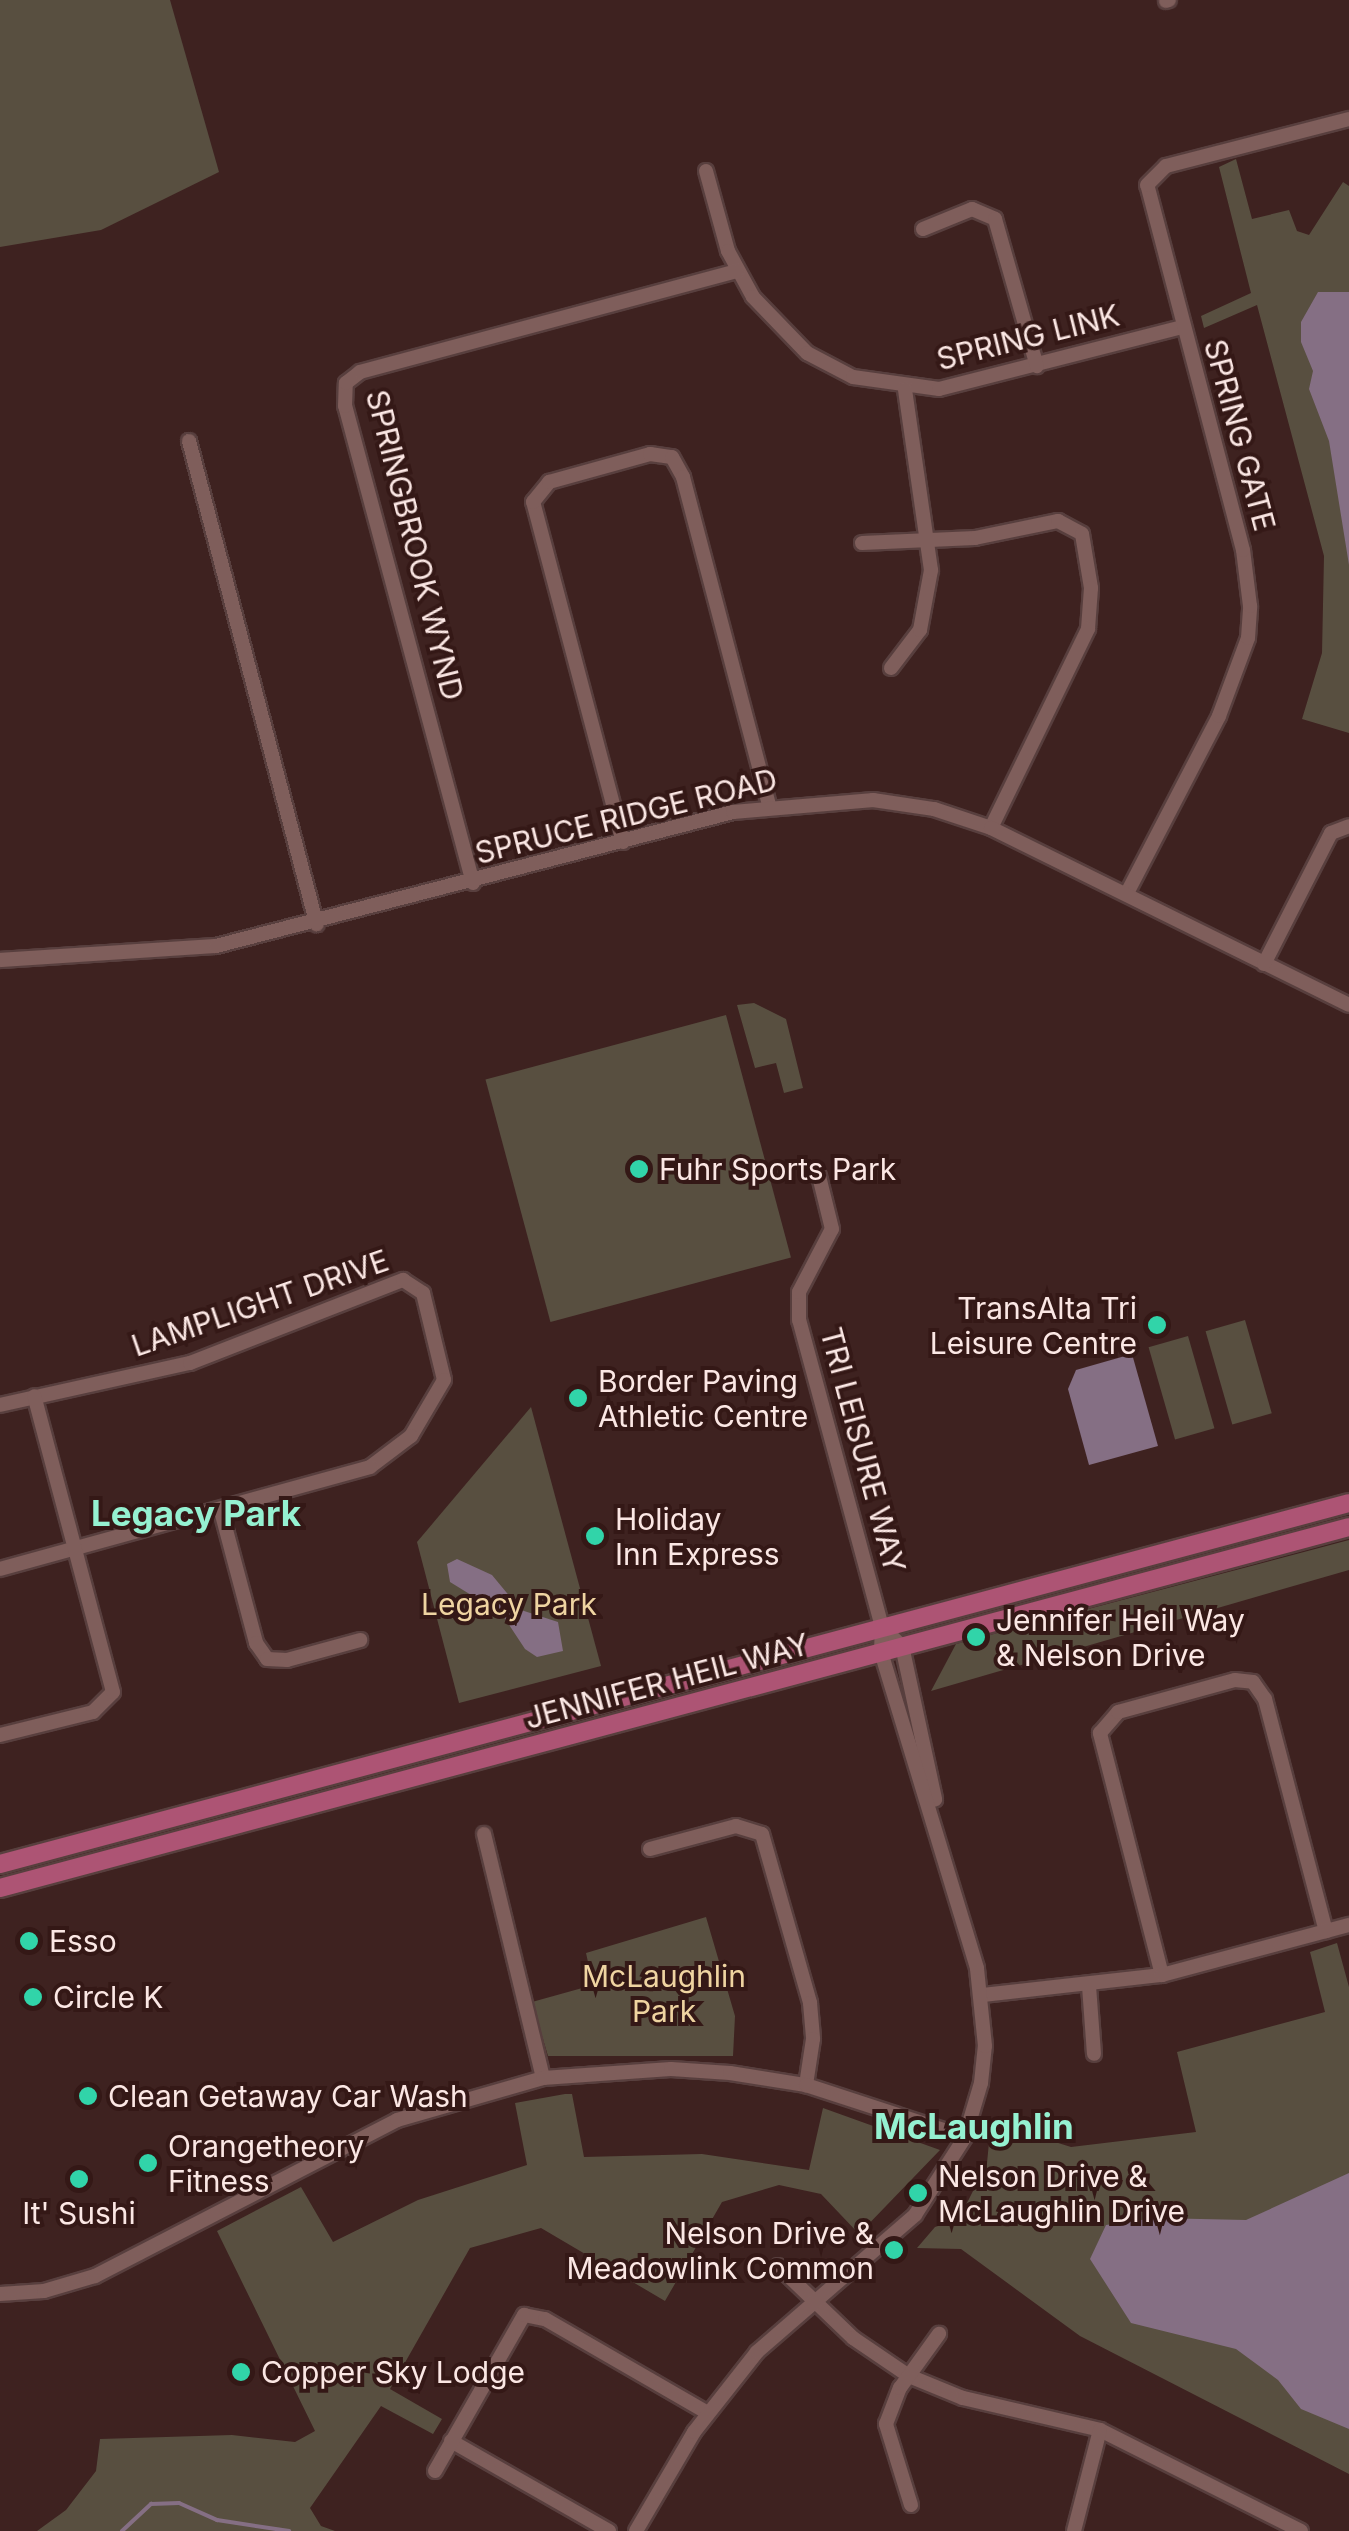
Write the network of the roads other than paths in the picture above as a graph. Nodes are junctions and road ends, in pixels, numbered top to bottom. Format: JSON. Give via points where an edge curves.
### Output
{"nodes":[{"id":1,"x":1349,"y":119,"type":"edge"},
{"id":2,"x":706,"y":171,"type":"dead end"},
{"id":3,"x":923,"y":229,"type":"dead end"},
{"id":4,"x":737,"y":271,"type":"junction"},
{"id":5,"x":1182,"y":326,"type":"junction"},
{"id":6,"x":1036,"y":366,"type":"junction"},
{"id":7,"x":905,"y":389,"type":"junction"},
{"id":8,"x":189,"y":441,"type":"dead end"},
{"id":9,"x":928,"y":542,"type":"junction"},
{"id":10,"x":862,"y":544,"type":"dead end"},
{"id":11,"x":891,"y":668,"type":"dead end"},
{"id":12,"x":769,"y":804,"type":"junction"},
{"id":13,"x":1349,"y":826,"type":"edge"},
{"id":14,"x":991,"y":828,"type":"junction"},
{"id":15,"x":623,"y":842,"type":"junction"},
{"id":16,"x":473,"y":882,"type":"junction"},
{"id":17,"x":1127,"y":893,"type":"junction"},
{"id":18,"x":316,"y":924,"type":"junction"},
{"id":19,"x":0,"y":960,"type":"edge"},
{"id":20,"x":1264,"y":964,"type":"junction"},
{"id":21,"x":1349,"y":1005,"type":"edge"},
{"id":22,"x":819,"y":1176,"type":"dead end"},
{"id":23,"x":34,"y":1396,"type":"junction"},
{"id":24,"x":0,"y":1405,"type":"edge"},
{"id":25,"x":1349,"y":1503,"type":"edge"},
{"id":26,"x":221,"y":1511,"type":"junction"},
{"id":27,"x":1349,"y":1527,"type":"edge"},
{"id":28,"x":76,"y":1549,"type":"junction"},
{"id":29,"x":0,"y":1570,"type":"edge"},
{"id":30,"x":882,"y":1627,"type":"junction"},
{"id":31,"x":360,"y":1640,"type":"dead end"},
{"id":32,"x":902,"y":1646,"type":"junction"},
{"id":33,"x":881,"y":1652,"type":"junction"},
{"id":34,"x":0,"y":1735,"type":"edge"},
{"id":35,"x":484,"y":1834,"type":"dead end"},
{"id":36,"x":942,"y":1835,"type":"junction"},
{"id":37,"x":650,"y":1849,"type":"dead end"},
{"id":38,"x":0,"y":1864,"type":"edge"},
{"id":39,"x":0,"y":1888,"type":"edge"},
{"id":40,"x":1349,"y":1925,"type":"edge"},
{"id":41,"x":1326,"y":1931,"type":"junction"},
{"id":42,"x":1162,"y":1975,"type":"junction"},
{"id":43,"x":1088,"y":1986,"type":"junction"},
{"id":44,"x":983,"y":1995,"type":"junction"},
{"id":45,"x":1094,"y":2054,"type":"dead end"},
{"id":46,"x":542,"y":2078,"type":"junction"},
{"id":47,"x":806,"y":2086,"type":"junction"},
{"id":48,"x":965,"y":2137,"type":"junction"},
{"id":49,"x":778,"y":2266,"type":"dead end"},
{"id":50,"x":0,"y":2294,"type":"edge"},
{"id":51,"x":810,"y":2299,"type":"junction"},
{"id":52,"x":940,"y":2334,"type":"dead end"},
{"id":53,"x":909,"y":2376,"type":"junction"},
{"id":54,"x":708,"y":2412,"type":"junction"},
{"id":55,"x":1100,"y":2430,"type":"junction"},
{"id":56,"x":451,"y":2441,"type":"junction"},
{"id":57,"x":435,"y":2471,"type":"dead end"},
{"id":58,"x":911,"y":2506,"type":"dead end"},
{"id":59,"x":610,"y":2531,"type":"edge"},
{"id":60,"x":636,"y":2531,"type":"edge"},
{"id":61,"x":1074,"y":2531,"type":"edge"},
{"id":62,"x":1301,"y":2531,"type":"edge"}],
"edges":[{"from":1,"to":5,"type":"street","name":"SPRING GATE","via":[[1166,166],[1150,178],[1148,194]]},
{"from":2,"to":4,"type":"street","name":"SPRING LINK"},
{"from":3,"to":6,"type":"street","via":[[972,210],[996,219]]},
{"from":4,"to":7,"type":"street","name":"SPRING LINK","via":[[770,318],[807,353],[853,376]]},
{"from":4,"to":16,"type":"street","name":"SPRINGBROOK WYND","via":[[360,372],[346,384],[346,406]]},
{"from":5,"to":6,"type":"street","name":"SPRING LINK"},
{"from":5,"to":17,"type":"street","name":"SPRING GATE","via":[[1242,550],[1248,638],[1220,716]]},
{"from":6,"to":7,"type":"street","name":"SPRING LINK","via":[[939,389]]},
{"from":7,"to":9,"type":"street"},
{"from":8,"to":18,"type":"street"},
{"from":9,"to":10,"type":"street"},
{"from":9,"to":11,"type":"street","via":[[929,600],[920,630]]},
{"from":9,"to":14,"type":"street","via":[[1058,521],[1082,534],[1091,588],[1088,629]]},
{"from":12,"to":14,"type":"street","name":"SPRUCE RIDGE ROAD","via":[[902,803]]},
{"from":12,"to":15,"type":"street","name":"SPRUCE RIDGE ROAD"},
{"from":12,"to":15,"type":"street","via":[[683,477],[672,458],[650,454],[548,482],[533,502]]},
{"from":13,"to":20,"type":"street","via":[[1331,834]]},
{"from":14,"to":17,"type":"street","name":"SPRUCE RIDGE ROAD"},
{"from":15,"to":16,"type":"street","name":"SPRUCE RIDGE ROAD"},
{"from":16,"to":18,"type":"street","name":"SPRUCE RIDGE ROAD"},
{"from":17,"to":20,"type":"street","name":"SPRUCE RIDGE ROAD"},
{"from":18,"to":19,"type":"street","name":"SPRUCE RIDGE ROAD","via":[[160,954]]},
{"from":20,"to":21,"type":"street","name":"SPRUCE RIDGE ROAD"},
{"from":22,"to":30,"type":"street","name":"TRI LEISURE WAY","via":[[832,1229],[800,1292],[799,1320]]},
{"from":23,"to":24,"type":"street","name":"LAMPLIGHT DRIVE"},
{"from":23,"to":26,"type":"street","name":"LAMPLIGHT DRIVE","via":[[190,1363],[392,1282],[420,1286],[444,1380],[412,1436],[370,1467]]},
{"from":23,"to":28,"type":"street"},
{"from":25,"to":30,"type":"main road","name":"JENNIFER HEIL WAY"},
{"from":26,"to":28,"type":"street","name":"LAMPLIGHT DRIVE"},
{"from":26,"to":31,"type":"street","via":[[256,1643],[267,1659]]},
{"from":27,"to":32,"type":"main road","name":"JENNIFER HEIL WAY"},
{"from":28,"to":29,"type":"street","name":"LAMPLIGHT DRIVE"},
{"from":28,"to":34,"type":"street","via":[[111,1700],[93,1712]]},
{"from":30,"to":32,"type":"street"},
{"from":30,"to":33,"type":"street"},
{"from":30,"to":38,"type":"main road","name":"JENNIFER HEIL WAY"},
{"from":32,"to":33,"type":"main road","name":"JENNIFER HEIL WAY"},
{"from":32,"to":36,"type":"street"},
{"from":33,"to":36,"type":"street"},
{"from":33,"to":39,"type":"main road","name":"JENNIFER HEIL WAY"},
{"from":35,"to":46,"type":"street"},
{"from":36,"to":44,"type":"street"},
{"from":37,"to":47,"type":"street","via":[[736,1826],[762,1834],[810,2003]]},
{"from":40,"to":41,"type":"street"},
{"from":41,"to":42,"type":"street"},
{"from":41,"to":42,"type":"street","via":[[1265,1699],[1253,1682],[1235,1680],[1118,1712],[1100,1732]]},
{"from":42,"to":43,"type":"street"},
{"from":43,"to":44,"type":"street"},
{"from":43,"to":45,"type":"street"},
{"from":44,"to":48,"type":"street","via":[[981,2082]]},
{"from":46,"to":47,"type":"street","via":[[671,2069]]},
{"from":46,"to":50,"type":"street","via":[[396,2120],[94,2276],[44,2292]]},
{"from":47,"to":48,"type":"street"},
{"from":48,"to":51,"type":"street","via":[[915,2214]]},
{"from":49,"to":51,"type":"street"},
{"from":51,"to":53,"type":"street"},
{"from":51,"to":54,"type":"street"},
{"from":52,"to":53,"type":"street"},
{"from":53,"to":55,"type":"street","via":[[963,2398]]},
{"from":53,"to":58,"type":"street","via":[[891,2406],[886,2433]]},
{"from":54,"to":56,"type":"street","via":[[545,2319],[524,2315]]},
{"from":54,"to":60,"type":"street"},
{"from":55,"to":61,"type":"street"},
{"from":55,"to":62,"type":"street"},
{"from":56,"to":57,"type":"street"},
{"from":56,"to":59,"type":"street"}]}
